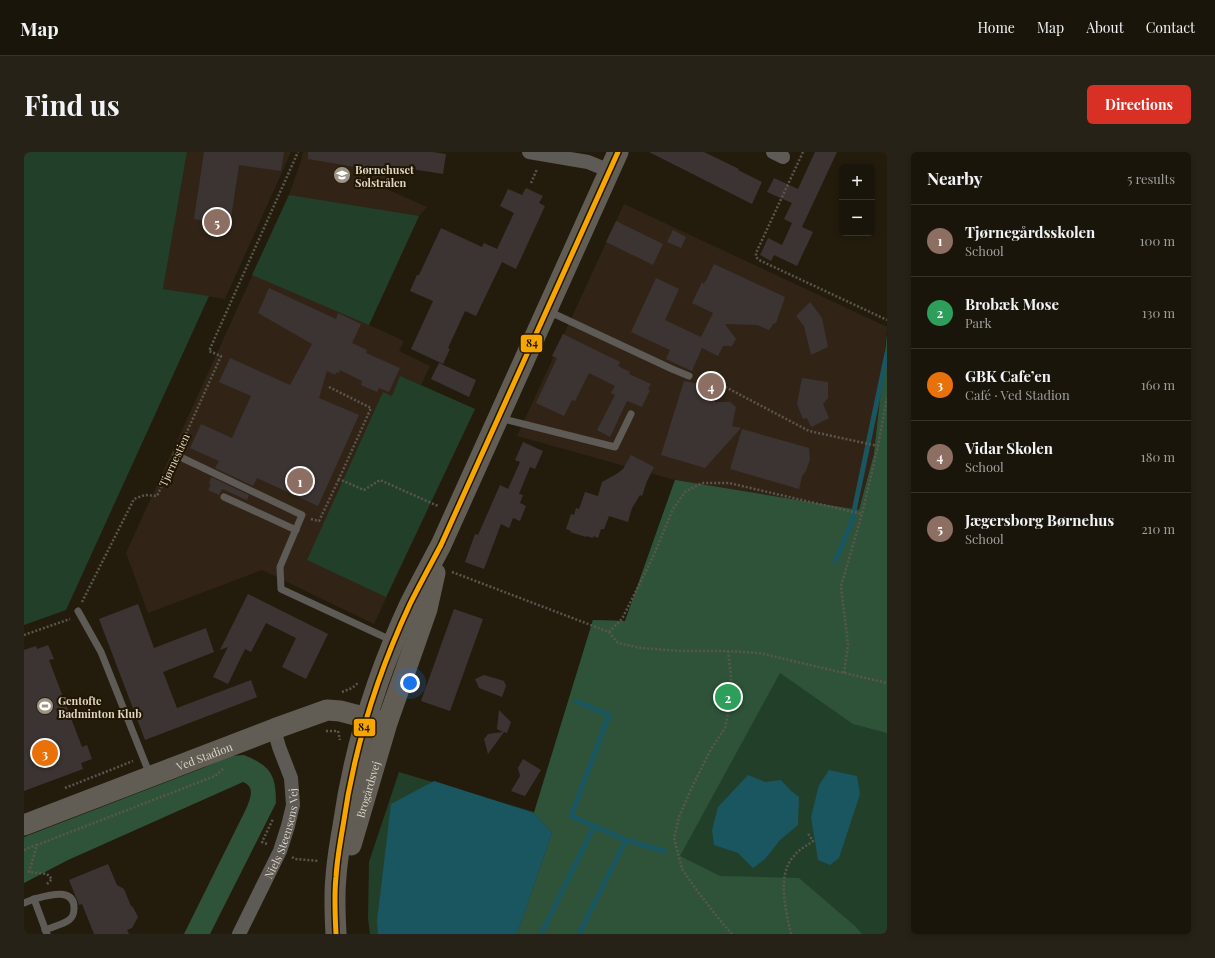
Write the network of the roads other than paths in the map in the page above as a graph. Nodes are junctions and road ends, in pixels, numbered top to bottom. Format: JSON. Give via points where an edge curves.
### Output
{"nodes":[{"id":1,"x":529,"y":152,"type":"edge"},
{"id":2,"x":618,"y":152,"type":"edge"},
{"id":3,"x":610,"y":171,"type":"junction"},
{"id":4,"x":546,"y":310,"type":"junction"},
{"id":5,"x":689,"y":376,"type":"road end"},
{"id":6,"x":631,"y":414,"type":"dead end"},
{"id":7,"x":498,"y":418,"type":"junction"},
{"id":8,"x":176,"y":455,"type":"road end"},
{"id":9,"x":224,"y":497,"type":"dead end"},
{"id":10,"x":296,"y":530,"type":"junction"},
{"id":11,"x":441,"y":545,"type":"junction"},
{"id":12,"x":78,"y":611,"type":"road end"},
{"id":13,"x":394,"y":641,"type":"junction"},
{"id":14,"x":413,"y":649,"type":"junction"},
{"id":15,"x":366,"y":717,"type":"junction"},
{"id":16,"x":387,"y":723,"type":"junction"},
{"id":17,"x":274,"y":729,"type":"junction"},
{"id":18,"x":150,"y":776,"type":"junction"},
{"id":19,"x":24,"y":825,"type":"edge"},
{"id":20,"x":34,"y":899,"type":"junction"},
{"id":21,"x":24,"y":903,"type":"edge"},
{"id":22,"x":46,"y":932,"type":"edge"},
{"id":23,"x":239,"y":934,"type":"edge"},
{"id":24,"x":336,"y":934,"type":"edge"},
{"id":25,"x":350,"y":934,"type":"edge"}],
"edges":[{"from":1,"to":3,"type":"street","via":[[588,162]]},
{"from":2,"to":3,"type":"street","name":"Brogårdsvej"},
{"from":3,"to":4,"type":"street","name":"Brogårdsvej"},
{"from":4,"to":5,"type":"lane"},
{"from":4,"to":7,"type":"street","name":"Brogårdsvej"},
{"from":6,"to":7,"type":"lane","via":[[616,447]]},
{"from":7,"to":11,"type":"street","name":"Brogårdsvej"},
{"from":8,"to":10,"type":"lane","via":[[302,515]]},
{"from":9,"to":10,"type":"lane"},
{"from":10,"to":13,"type":"lane","via":[[280,567],[281,589]]},
{"from":11,"to":13,"type":"street","name":"Brogårdsvej","via":[[410,603]]},
{"from":11,"to":14,"type":"street","name":"Brogårdsvej","via":[[426,609]]},
{"from":12,"to":18,"type":"lane","via":[[100,652]]},
{"from":13,"to":14,"type":"street"},
{"from":13,"to":15,"type":"street","name":"Brogårdsvej"},
{"from":14,"to":16,"type":"street","name":"Brogårdsvej"},
{"from":15,"to":16,"type":"street","name":"Ved Stadion"},
{"from":15,"to":17,"type":"street","name":"Ved Stadion","via":[[327,710]]},
{"from":15,"to":24,"type":"street","name":"Brogårdsvej","via":[[355,757],[338,857]]},
{"from":16,"to":25,"type":"street","name":"Brogårdsvej","via":[[351,846],[348,878]]},
{"from":17,"to":18,"type":"street","name":"Ved Stadion"},
{"from":17,"to":23,"type":"street","name":"Niels Steensens Vej","via":[[291,778],[293,806],[280,851]]},
{"from":18,"to":19,"type":"street","name":"Ved Stadion"},
{"from":20,"to":21,"type":"lane"},
{"from":20,"to":22,"type":"lane"},
{"from":20,"to":22,"type":"lane","via":[[63,894],[70,898],[74,905],[74,913],[69,920]]}]}
